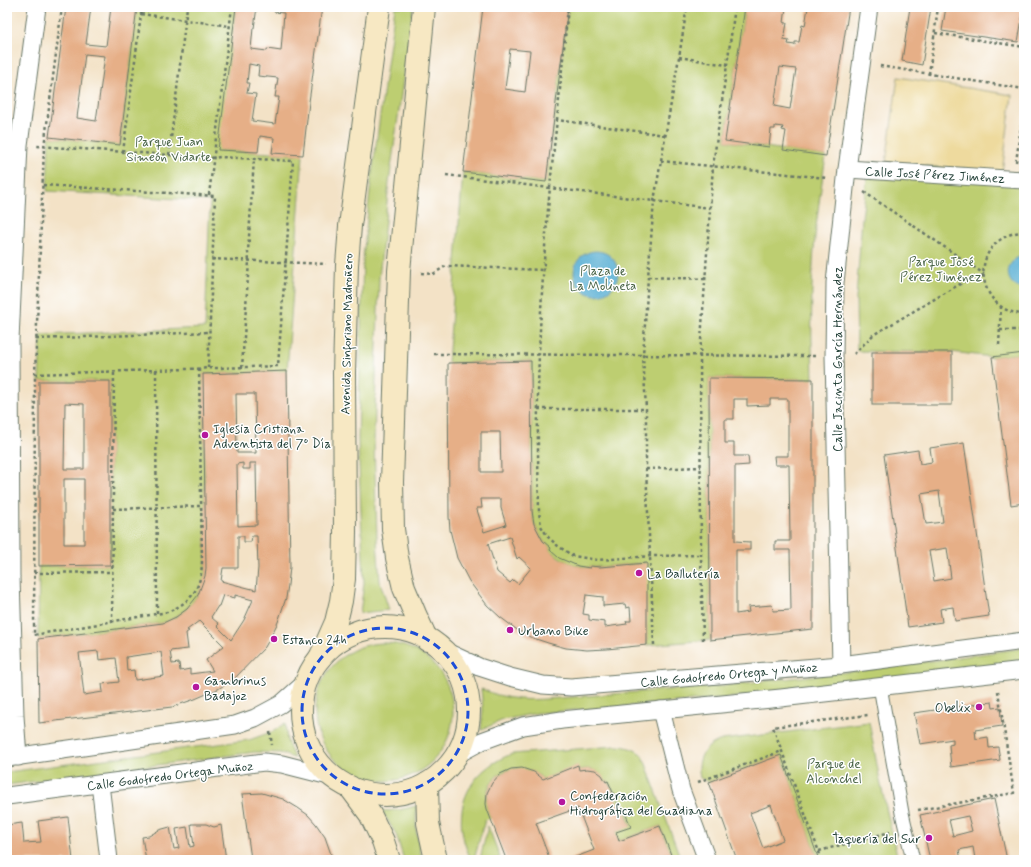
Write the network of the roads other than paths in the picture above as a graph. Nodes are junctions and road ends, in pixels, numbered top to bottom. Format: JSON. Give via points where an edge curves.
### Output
{"nodes":[{"id":1,"x":37,"y":7,"type":"edge"},
{"id":2,"x":379,"y":7,"type":"edge"},
{"id":3,"x":424,"y":7,"type":"edge"},
{"id":4,"x":869,"y":7,"type":"edge"},
{"id":5,"x":1022,"y":172,"type":"edge"},
{"id":6,"x":846,"y":174,"type":"junction"},
{"id":7,"x":1024,"y":641,"type":"edge"},
{"id":8,"x":434,"y":644,"type":"junction"},
{"id":9,"x":320,"y":658,"type":"junction"},
{"id":10,"x":841,"y":665,"type":"junction"},
{"id":11,"x":1024,"y":670,"type":"edge"},
{"id":12,"x":307,"y":681,"type":"junction"},
{"id":13,"x":880,"y":686,"type":"junction"},
{"id":14,"x":662,"y":710,"type":"junction"},
{"id":15,"x":458,"y":754,"type":"junction"},
{"id":16,"x":12,"y":757,"type":"edge"},
{"id":17,"x":341,"y":782,"type":"junction"},
{"id":18,"x":100,"y":784,"type":"junction"},
{"id":19,"x":427,"y":784,"type":"junction"},
{"id":20,"x":7,"y":796,"type":"edge"},
{"id":21,"x":109,"y":860,"type":"edge"},
{"id":22,"x":389,"y":860,"type":"edge"},
{"id":23,"x":436,"y":860,"type":"edge"},
{"id":24,"x":707,"y":860,"type":"edge"},
{"id":25,"x":913,"y":860,"type":"edge"}],
"edges":[{"from":1,"to":16,"type":"street","via":[[19,145],[14,250],[10,375],[15,716]]},
{"from":2,"to":9,"type":"main road","name":"Avenida Sinforiano Madroñero","via":[[350,226],[344,373],[344,579],[336,622]]},
{"from":3,"to":8,"type":"main road","via":[[399,271],[392,482],[393,529],[404,588],[415,614]]},
{"from":4,"to":6,"type":"street","name":"Calle Jacinta García Hernández"},
{"from":5,"to":6,"type":"street","name":"Calle José Pérez Jiménez"},
{"from":6,"to":10,"type":"street","name":"Calle Jacinta García Hernández","via":[[835,283],[834,356]]},
{"from":7,"to":10,"type":"street","name":"Calle Godofredo Ortega y Muñoz"},
{"from":8,"to":9,"type":"main road","via":[[416,633],[390,627],[376,628],[351,634]]},
{"from":8,"to":10,"type":"street","name":"Calle Godofredo Ortega y Muñoz","via":[[479,667],[510,677],[543,685],[571,687]]},
{"from":8,"to":15,"type":"main road","via":[[459,670],[468,697],[468,725]]},
{"from":9,"to":12,"type":"main road"},
{"from":11,"to":13,"type":"street","name":"Calle Godofredo Ortega y Muñoz"},
{"from":12,"to":16,"type":"street","via":[[281,704],[255,718],[234,725]]},
{"from":12,"to":17,"type":"main road","via":[[301,710],[304,733],[315,757]]},
{"from":13,"to":14,"type":"street","name":"Calle Godofredo Ortega y Muñoz"},
{"from":13,"to":25,"type":"street"},
{"from":14,"to":15,"type":"street","name":"Calle Godofredo Ortega y Muñoz","via":[[523,726],[482,741]]},
{"from":14,"to":24,"type":"street","via":[[681,789]]},
{"from":15,"to":19,"type":"main road","via":[[439,776]]},
{"from":17,"to":18,"type":"street","name":"Calle Godofredo Ortega Muñoz","via":[[282,764],[264,762]]},
{"from":17,"to":19,"type":"main road","via":[[371,794],[385,795],[400,794]]},
{"from":17,"to":22,"type":"main road","via":[[370,814]]},
{"from":18,"to":20,"type":"street","name":"Calle Godofredo Ortega Muñoz"},
{"from":18,"to":21,"type":"street"},
{"from":19,"to":23,"type":"main road","via":[[428,823]]}]}
